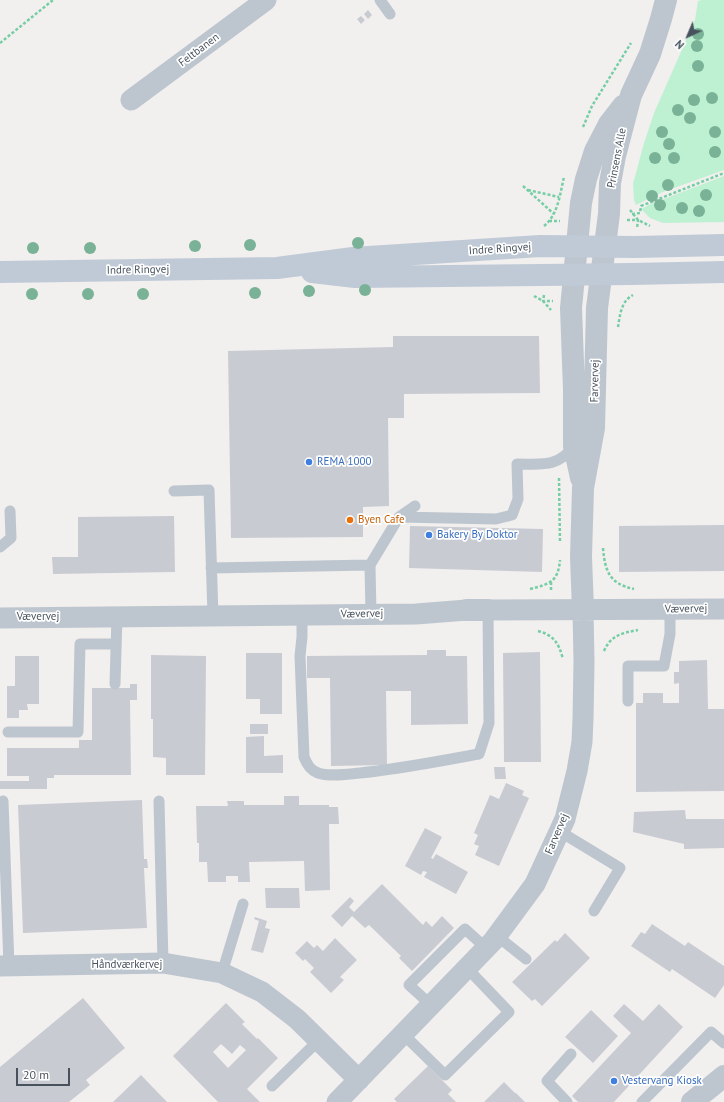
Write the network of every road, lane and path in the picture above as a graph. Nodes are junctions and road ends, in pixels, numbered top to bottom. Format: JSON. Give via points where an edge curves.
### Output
{"nodes":[{"id":1,"x":53,"y":0,"type":"edge"},
{"id":2,"x":266,"y":0,"type":"edge"},
{"id":3,"x":380,"y":0,"type":"edge"},
{"id":4,"x":666,"y":0,"type":"edge"},
{"id":5,"x":390,"y":14,"type":"dead end"},
{"id":6,"x":632,"y":42,"type":"dead end"},
{"id":7,"x":0,"y":43,"type":"edge"},
{"id":8,"x":631,"y":95,"type":"junction"},
{"id":9,"x":131,"y":100,"type":"dead end"},
{"id":10,"x":581,"y":132,"type":"dead end"},
{"id":11,"x":566,"y":173,"type":"dead end"},
{"id":12,"x":724,"y":173,"type":"edge"},
{"id":13,"x":523,"y":186,"type":"dead end"},
{"id":14,"x":528,"y":190,"type":"junction"},
{"id":15,"x":559,"y":197,"type":"junction"},
{"id":16,"x":629,"y":209,"type":"dead end"},
{"id":17,"x":554,"y":214,"type":"junction"},
{"id":18,"x":632,"y":214,"type":"junction"},
{"id":19,"x":542,"y":227,"type":"dead end"},
{"id":20,"x":654,"y":228,"type":"dead end"},
{"id":21,"x":724,"y":245,"type":"edge"},
{"id":22,"x":577,"y":246,"type":"junction"},
{"id":23,"x":605,"y":246,"type":"junction"},
{"id":24,"x":276,"y":268,"type":"junction"},
{"id":25,"x":0,"y":272,"type":"edge"},
{"id":26,"x":724,"y":272,"type":"edge"},
{"id":27,"x":601,"y":274,"type":"junction"},
{"id":28,"x":574,"y":275,"type":"junction"},
{"id":29,"x":638,"y":293,"type":"dead end"},
{"id":30,"x":530,"y":294,"type":"dead end"},
{"id":31,"x":553,"y":313,"type":"dead end"},
{"id":32,"x":618,"y":329,"type":"dead end"},
{"id":33,"x":567,"y":454,"type":"junction"},
{"id":34,"x":583,"y":488,"type":"junction"},
{"id":35,"x":174,"y":491,"type":"dead end"},
{"id":36,"x":416,"y":506,"type":"dead end"},
{"id":37,"x":10,"y":511,"type":"dead end"},
{"id":38,"x":398,"y":517,"type":"junction"},
{"id":39,"x":602,"y":541,"type":"dead end"},
{"id":40,"x":560,"y":544,"type":"dead end"},
{"id":41,"x":0,"y":547,"type":"edge"},
{"id":42,"x":560,"y":559,"type":"dead end"},
{"id":43,"x":370,"y":565,"type":"junction"},
{"id":44,"x":212,"y":568,"type":"junction"},
{"id":45,"x":636,"y":589,"type":"dead end"},
{"id":46,"x":523,"y":591,"type":"dead end"},
{"id":47,"x":670,"y":609,"type":"junction"},
{"id":48,"x":724,"y":609,"type":"edge"},
{"id":49,"x":467,"y":610,"type":"joint"},
{"id":50,"x":488,"y":610,"type":"junction"},
{"id":51,"x":583,"y":610,"type":"junction"},
{"id":52,"x":371,"y":614,"type":"junction"},
{"id":53,"x":302,"y":615,"type":"junction"},
{"id":54,"x":213,"y":616,"type":"junction"},
{"id":55,"x":117,"y":617,"type":"junction"},
{"id":56,"x":0,"y":618,"type":"edge"},
{"id":57,"x":533,"y":630,"type":"dead end"},
{"id":58,"x":116,"y":644,"type":"junction"},
{"id":59,"x":565,"y":665,"type":"dead end"},
{"id":60,"x":115,"y":684,"type":"dead end"},
{"id":61,"x":628,"y":701,"type":"dead end"},
{"id":62,"x":8,"y":732,"type":"dead end"},
{"id":63,"x":3,"y":801,"type":"dead end"},
{"id":64,"x":159,"y":801,"type":"dead end"},
{"id":65,"x":559,"y":831,"type":"junction"},
{"id":66,"x":243,"y":904,"type":"dead end"},
{"id":67,"x":594,"y":911,"type":"dead end"},
{"id":68,"x":491,"y":942,"type":"junction"},
{"id":69,"x":526,"y":959,"type":"dead end"},
{"id":70,"x":163,"y":963,"type":"junction"},
{"id":71,"x":5,"y":966,"type":"edge"},
{"id":72,"x":467,"y":968,"type":"junction"},
{"id":73,"x":222,"y":973,"type":"junction"},
{"id":74,"x":431,"y":1005,"type":"junction"},
{"id":75,"x":403,"y":1034,"type":"junction"},
{"id":76,"x":319,"y":1040,"type":"junction"},
{"id":77,"x":724,"y":1044,"type":"edge"},
{"id":78,"x":571,"y":1054,"type":"dead end"},
{"id":79,"x":724,"y":1076,"type":"edge"},
{"id":80,"x":272,"y":1086,"type":"dead end"},
{"id":81,"x":348,"y":1094,"type":"edge"},
{"id":82,"x":567,"y":1102,"type":"edge"},
{"id":83,"x":642,"y":1102,"type":"edge"},
{"id":84,"x":692,"y":1102,"type":"edge"}],
"edges":[{"from":1,"to":7,"type":"path"},
{"from":2,"to":9,"type":"street","name":"Feltbanen"},
{"from":3,"to":5,"type":"lane"},
{"from":4,"to":8,"type":"street","name":"Prinsens Alle","via":[[650,54]]},
{"from":6,"to":10,"type":"path","via":[[592,106]]},
{"from":8,"to":22,"type":"street","name":"Prinsens Alle","via":[[609,124],[595,151],[581,203]]},
{"from":8,"to":23,"type":"street","name":"Prinsens Alle","via":[[610,183]]},
{"from":11,"to":15,"type":"path"},
{"from":12,"to":18,"type":"path","via":[[641,206],[640,213]]},
{"from":13,"to":14,"type":"path"},
{"from":14,"to":15,"type":"path"},
{"from":14,"to":17,"type":"path"},
{"from":15,"to":17,"type":"path"},
{"from":16,"to":18,"type":"path"},
{"from":17,"to":19,"type":"path"},
{"from":18,"to":20,"type":"path"},
{"from":21,"to":23,"type":"main road","name":"Indre Ringvej"},
{"from":22,"to":23,"type":"main road","name":"Indre Ringvej"},
{"from":22,"to":24,"type":"main road","name":"Indre Ringvej","via":[[353,258]]},
{"from":22,"to":28,"type":"street","name":"Prinsens Alle"},
{"from":23,"to":27,"type":"street","name":"Prinsens Alle"},
{"from":24,"to":25,"type":"main road","name":"Indre Ringvej"},
{"from":24,"to":28,"type":"main road","name":"Indre Ringvej","via":[[355,277]]},
{"from":26,"to":27,"type":"main road","name":"Indre Ringvej"},
{"from":27,"to":28,"type":"main road","name":"Indre Ringvej"},
{"from":27,"to":34,"type":"street","name":"Farvervej","via":[[596,308],[594,428]]},
{"from":28,"to":33,"type":"street","name":"Farvervej","via":[[571,308],[574,390]]},
{"from":29,"to":32,"type":"path","via":[[625,300]]},
{"from":30,"to":31,"type":"path","via":[[543,301]]},
{"from":33,"to":34,"type":"street","name":"Farvervej"},
{"from":33,"to":38,"type":"lane","via":[[549,464],[517,464],[518,499],[512,515],[496,519]]},
{"from":33,"to":40,"type":"path"},
{"from":34,"to":51,"type":"street","name":"Farvervej"},
{"from":35,"to":44,"type":"lane","via":[[209,490]]},
{"from":36,"to":38,"type":"lane"},
{"from":37,"to":41,"type":"lane","via":[[11,538]]},
{"from":38,"to":43,"type":"lane"},
{"from":39,"to":45,"type":"path","via":[[609,574],[625,587]]},
{"from":42,"to":46,"type":"path","via":[[559,568],[551,582]]},
{"from":43,"to":44,"type":"lane"},
{"from":43,"to":52,"type":"lane"},
{"from":44,"to":54,"type":"lane"},
{"from":47,"to":48,"type":"street","name":"Vævervej"},
{"from":47,"to":51,"type":"street","name":"Vævervej"},
{"from":47,"to":61,"type":"lane","via":[[670,634],[664,666],[628,666]]},
{"from":49,"to":50,"type":"street","name":"Vævervej"},
{"from":49,"to":52,"type":"street","name":"Vævervej"},
{"from":50,"to":51,"type":"street","name":"Vævervej"},
{"from":50,"to":53,"type":"lane","via":[[489,723],[479,754],[387,770],[338,775],[312,770],[304,757],[300,656]]},
{"from":51,"to":65,"type":"street","name":"Farvervej","via":[[582,742],[578,771],[565,819]]},
{"from":52,"to":53,"type":"street","name":"Vævervej"},
{"from":53,"to":54,"type":"street","name":"Vævervej"},
{"from":54,"to":55,"type":"street","name":"Vævervej"},
{"from":55,"to":56,"type":"street","name":"Vævervej"},
{"from":55,"to":58,"type":"lane"},
{"from":57,"to":59,"type":"path","via":[[543,632],[556,641]]},
{"from":58,"to":60,"type":"lane"},
{"from":58,"to":62,"type":"lane","via":[[80,644],[78,732]]},
{"from":63,"to":71,"type":"lane"},
{"from":64,"to":70,"type":"lane"},
{"from":65,"to":67,"type":"lane","via":[[620,868]]},
{"from":65,"to":68,"type":"street","name":"Farvervej","via":[[535,884]]},
{"from":66,"to":73,"type":"lane"},
{"from":68,"to":69,"type":"lane"},
{"from":68,"to":72,"type":"street","name":"Farvervej"},
{"from":68,"to":74,"type":"lane","via":[[465,929],[409,985]]},
{"from":70,"to":71,"type":"street","name":"Håndværkervej"},
{"from":70,"to":73,"type":"street","name":"Håndværkervej"},
{"from":72,"to":74,"type":"street","name":"Farvervej"},
{"from":72,"to":75,"type":"lane","via":[[509,1012],[445,1075]]},
{"from":73,"to":76,"type":"street","name":"Håndværkervej","via":[[262,992],[298,1019]]},
{"from":74,"to":75,"type":"street","name":"Farvervej"},
{"from":75,"to":81,"type":"street","name":"Farvervej"},
{"from":76,"to":80,"type":"lane"},
{"from":76,"to":81,"type":"street","name":"Håndværkervej"},
{"from":77,"to":83,"type":"lane","via":[[712,1032]]},
{"from":78,"to":82,"type":"lane","via":[[547,1081]]},
{"from":79,"to":84,"type":"street"}]}
